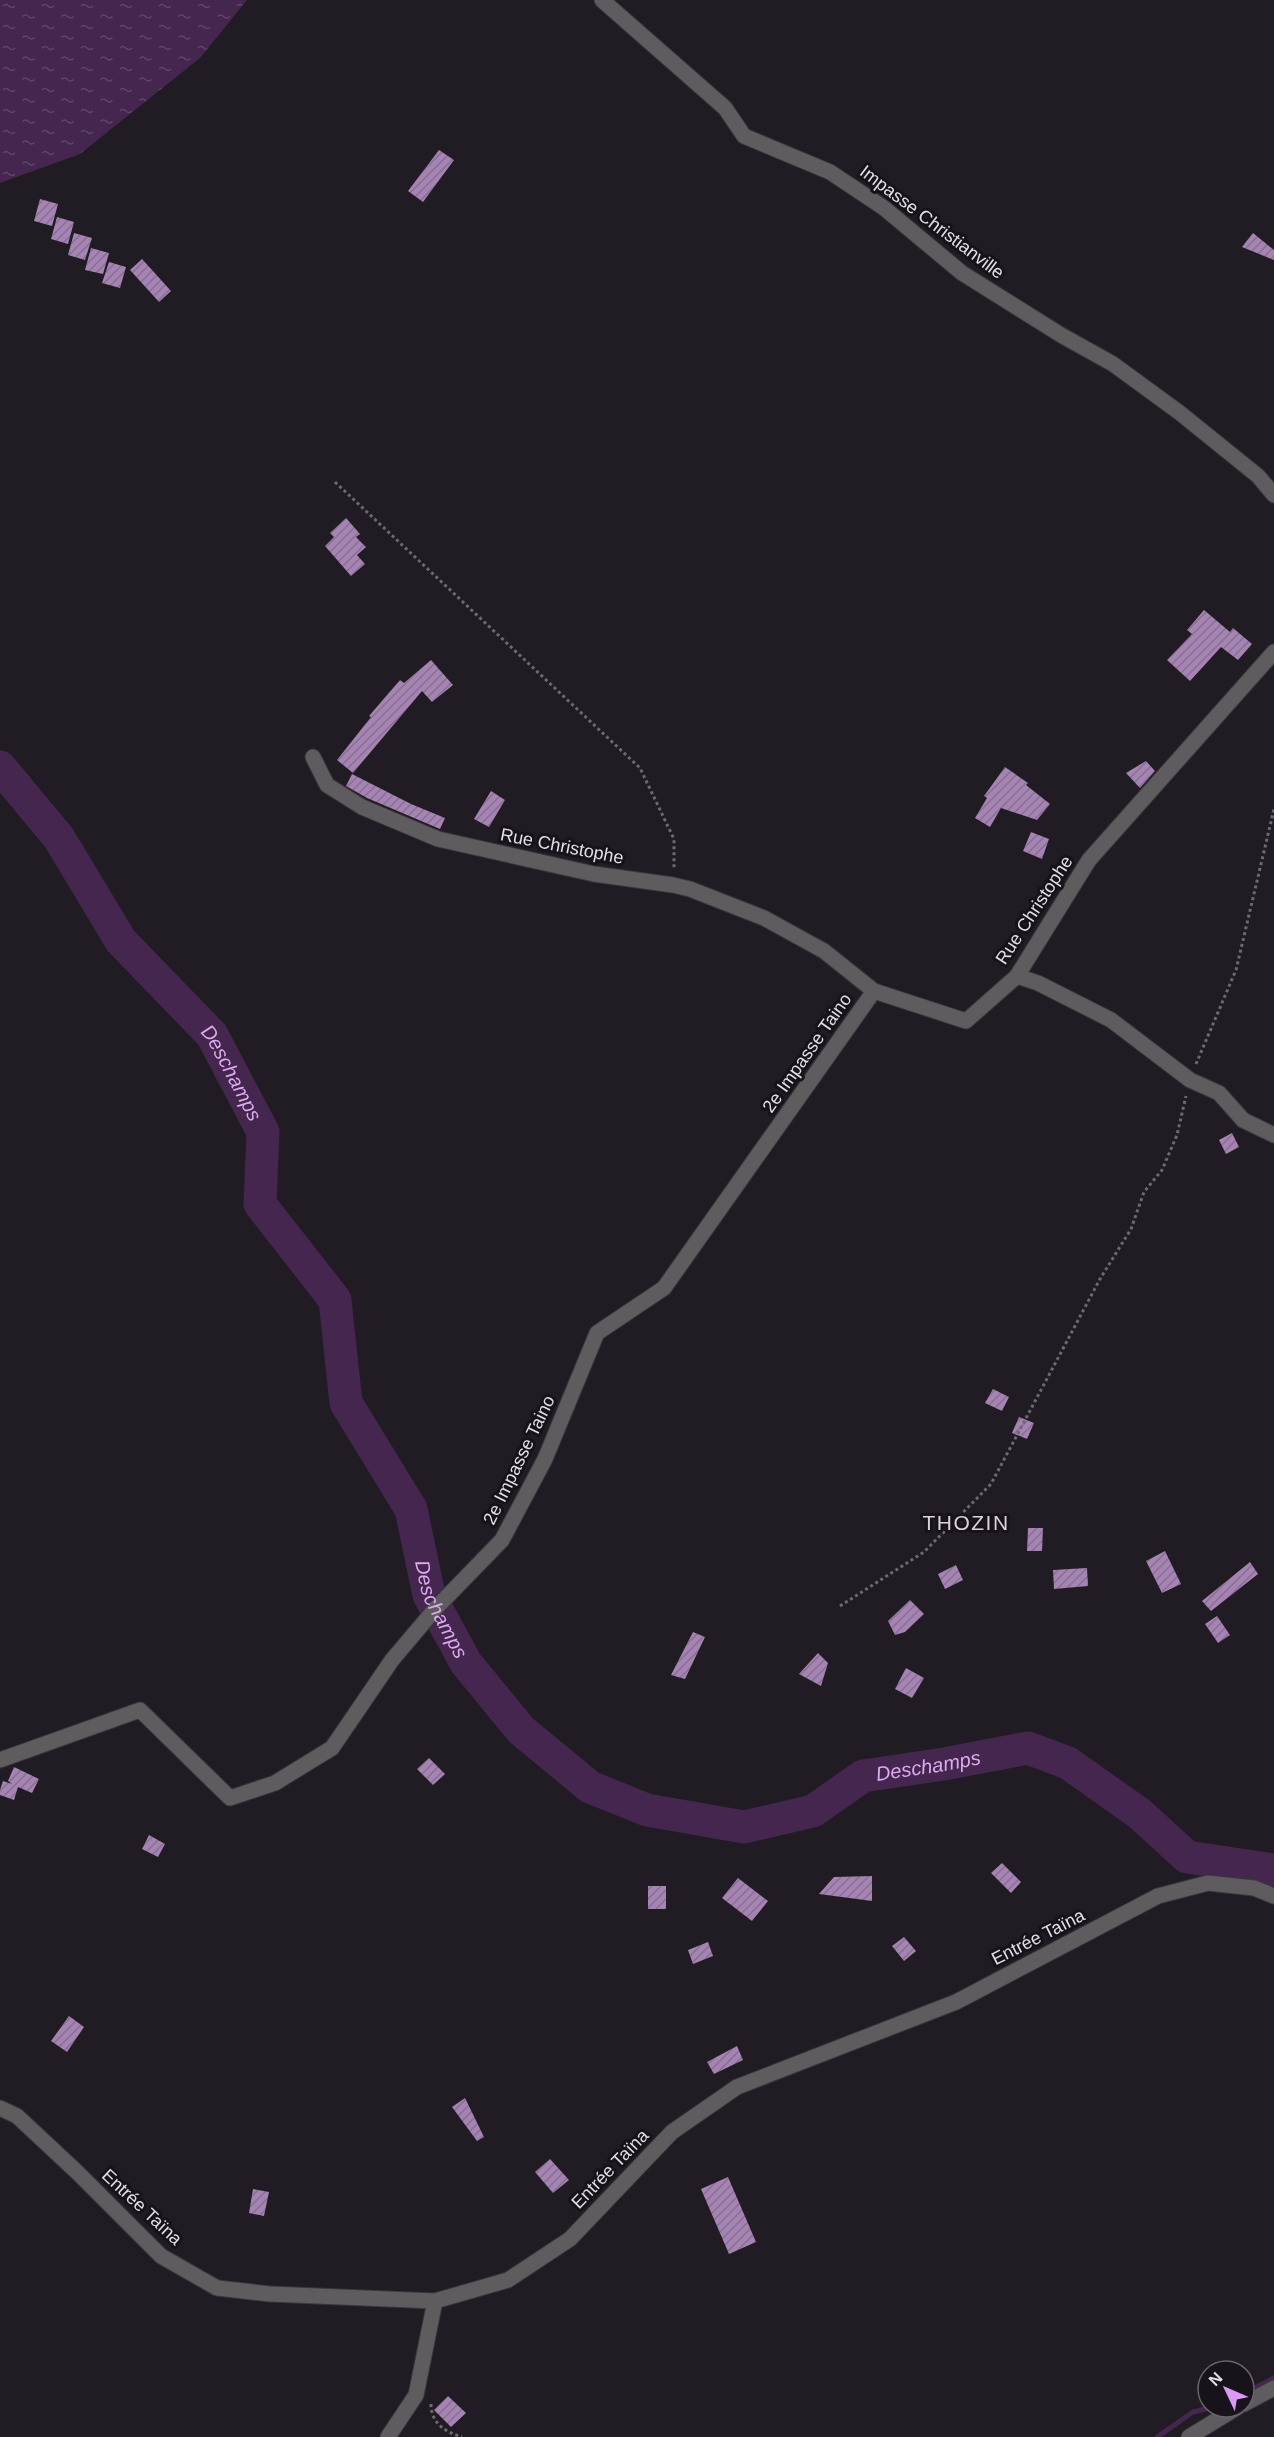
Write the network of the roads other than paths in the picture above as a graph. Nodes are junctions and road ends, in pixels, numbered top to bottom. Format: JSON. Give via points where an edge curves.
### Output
{"nodes":[{"id":1,"x":602,"y":0,"type":"edge"},
{"id":2,"x":1274,"y":495,"type":"edge"},
{"id":3,"x":1274,"y":652,"type":"edge"},
{"id":4,"x":313,"y":757,"type":"dead end"},
{"id":5,"x":1017,"y":976,"type":"junction"},
{"id":6,"x":874,"y":991,"type":"junction"},
{"id":7,"x":1274,"y":1135,"type":"edge"},
{"id":8,"x":0,"y":1760,"type":"edge"},
{"id":9,"x":1274,"y":1896,"type":"edge"},
{"id":10,"x":0,"y":2108,"type":"edge"},
{"id":11,"x":435,"y":2301,"type":"junction"},
{"id":12,"x":1274,"y":2388,"type":"edge"},
{"id":13,"x":1256,"y":2398,"type":"edge"},
{"id":14,"x":1218,"y":2419,"type":"edge"},
{"id":15,"x":388,"y":2437,"type":"edge"},
{"id":16,"x":1189,"y":2437,"type":"edge"}],
"edges":[{"from":1,"to":2,"type":"street","name":"Impasse Christianville","via":[[725,108],[744,136],[830,172],[884,208],[962,273],[1122,371],[1258,476]]},
{"from":3,"to":5,"type":"street","name":"Rue Christophe","via":[[1089,860]]},
{"from":4,"to":6,"type":"street","name":"Rue Christophe","via":[[327,785],[362,807],[438,839],[701,893],[774,924],[824,951]]},
{"from":5,"to":6,"type":"street","name":"Rue Christophe","via":[[966,1021]]},
{"from":5,"to":7,"type":"street","via":[[1111,1020],[1190,1080],[1219,1093],[1243,1120]]},
{"from":6,"to":8,"type":"street","name":"2e Impasse Taino","via":[[664,1288],[597,1333],[545,1459],[502,1540],[392,1660],[332,1748],[275,1784],[230,1798],[140,1710]]},
{"from":9,"to":11,"type":"street","name":"Entrée Taïna","via":[[1254,1888],[1208,1883],[1158,1896],[956,2002],[737,2087],[672,2132],[570,2239],[508,2280]]},
{"from":10,"to":11,"type":"street","name":"Entrée Taïna","via":[[17,2116],[161,2256],[217,2288]]},
{"from":11,"to":15,"type":"street","via":[[416,2395]]},
{"from":12,"to":13,"type":"street"},
{"from":14,"to":16,"type":"street"}]}
